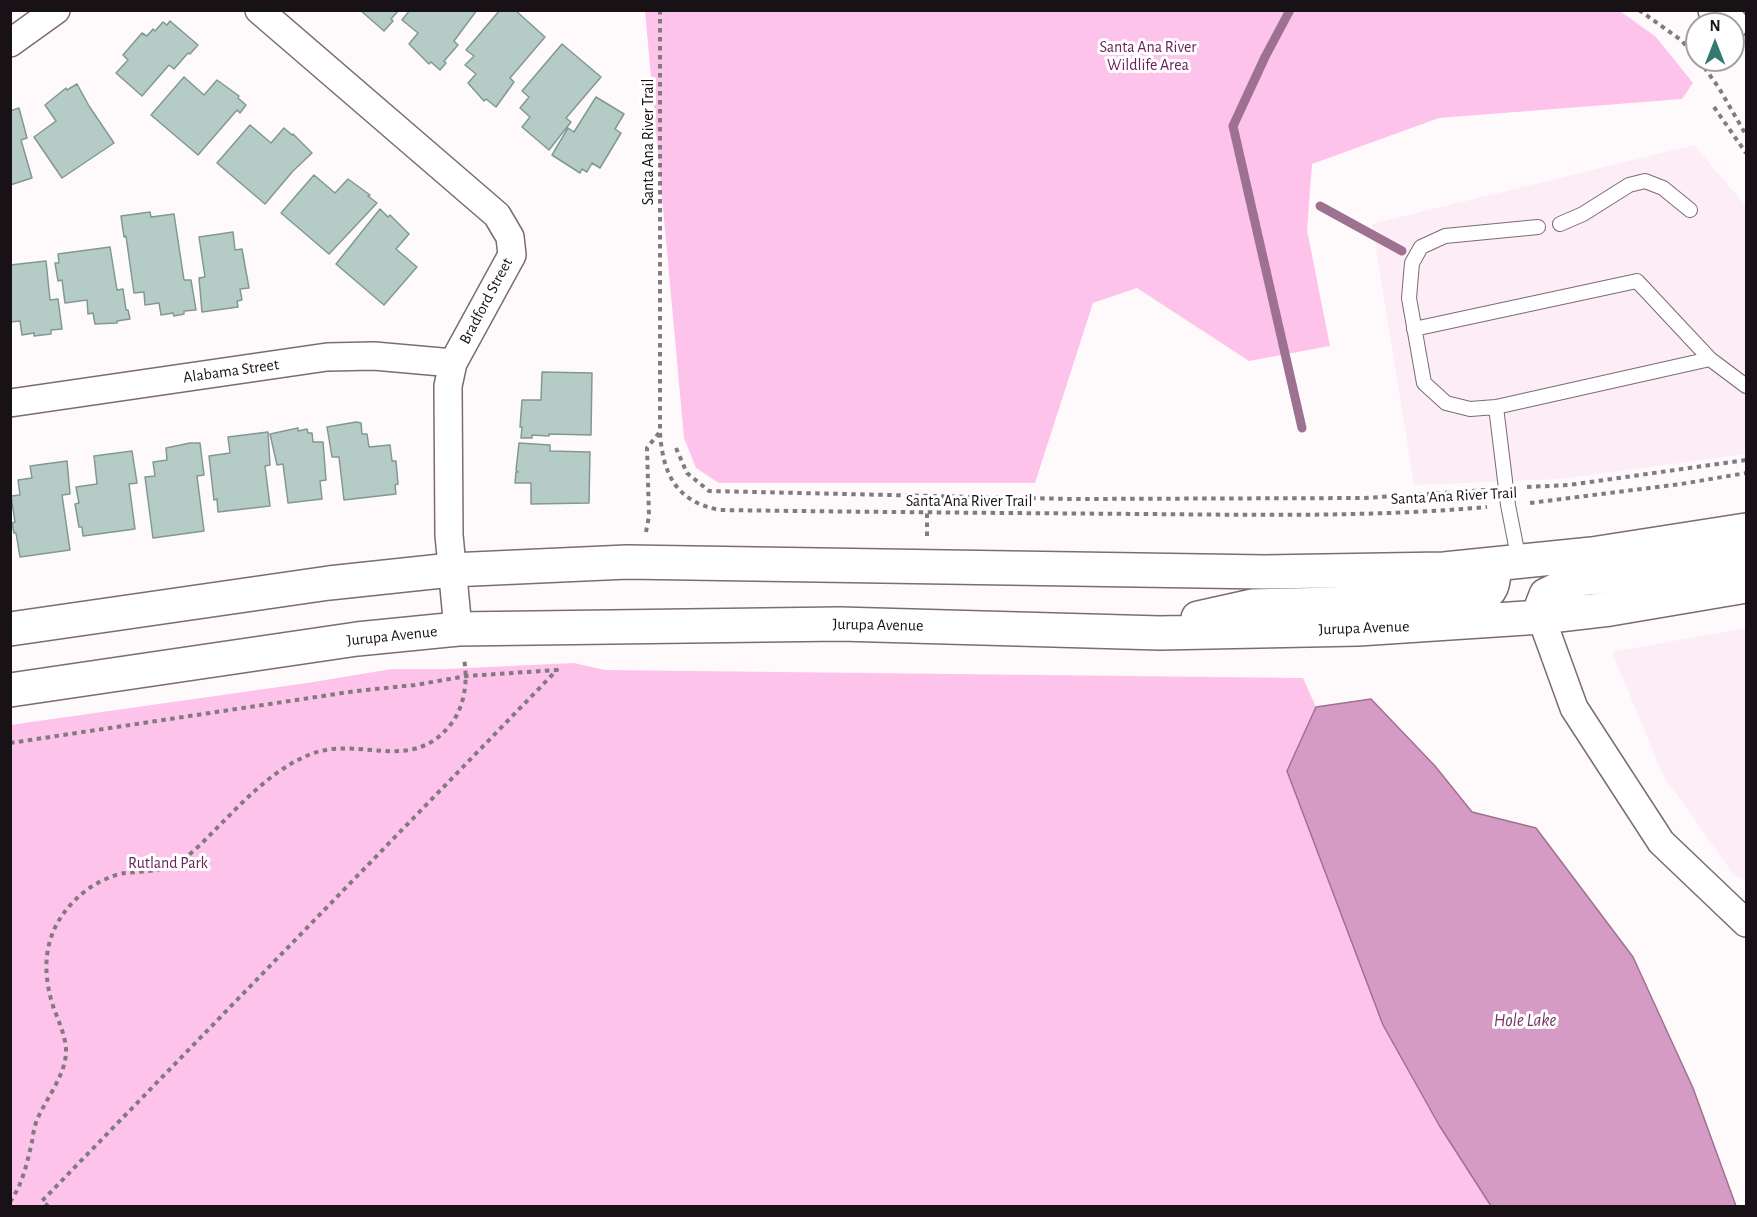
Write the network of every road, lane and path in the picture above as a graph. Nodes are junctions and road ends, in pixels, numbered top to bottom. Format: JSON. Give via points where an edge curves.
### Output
{"nodes":[{"id":1,"x":56,"y":10,"type":"edge"},
{"id":2,"x":259,"y":10,"type":"edge"},
{"id":3,"x":660,"y":10,"type":"edge"},
{"id":4,"x":1639,"y":10,"type":"edge"},
{"id":5,"x":10,"y":43,"type":"edge"},
{"id":6,"x":1685,"y":44,"type":"edge"},
{"id":7,"x":1707,"y":72,"type":"edge"},
{"id":8,"x":1714,"y":107,"type":"dead end"},
{"id":9,"x":1746,"y":135,"type":"edge"},
{"id":10,"x":1746,"y":153,"type":"edge"},
{"id":11,"x":1690,"y":210,"type":"dead end"},
{"id":12,"x":1560,"y":224,"type":"dead end"},
{"id":13,"x":1538,"y":226,"type":"dead end"},
{"id":14,"x":1414,"y":329,"type":"junction"},
{"id":15,"x":1710,"y":359,"type":"junction"},
{"id":16,"x":453,"y":363,"type":"junction"},
{"id":17,"x":1746,"y":386,"type":"edge"},
{"id":18,"x":10,"y":403,"type":"edge"},
{"id":19,"x":1496,"y":407,"type":"junction"},
{"id":20,"x":660,"y":433,"type":"junction"},
{"id":21,"x":676,"y":448,"type":"dead end"},
{"id":22,"x":1746,"y":460,"type":"edge"},
{"id":23,"x":1746,"y":473,"type":"edge"},
{"id":24,"x":1506,"y":488,"type":"junction"},
{"id":25,"x":1508,"y":505,"type":"junction"},
{"id":26,"x":1746,"y":530,"type":"edge"},
{"id":27,"x":1746,"y":556,"type":"edge"},
{"id":28,"x":639,"y":562,"type":"junction"},
{"id":29,"x":1507,"y":563,"type":"junction"},
{"id":30,"x":451,"y":570,"type":"junction"},
{"id":31,"x":1746,"y":586,"type":"edge"},
{"id":32,"x":1541,"y":617,"type":"junction"},
{"id":33,"x":10,"y":629,"type":"edge"},
{"id":34,"x":458,"y":629,"type":"junction"},
{"id":35,"x":1160,"y":633,"type":"junction"},
{"id":36,"x":467,"y":676,"type":"junction"},
{"id":37,"x":10,"y":690,"type":"edge"},
{"id":38,"x":10,"y":743,"type":"edge"},
{"id":39,"x":1746,"y":923,"type":"edge"},
{"id":40,"x":10,"y":1202,"type":"edge"},
{"id":41,"x":48,"y":1206,"type":"edge"}],
"edges":[{"from":1,"to":5,"type":"street"},
{"from":2,"to":16,"type":"street","name":"Bradford Street","via":[[497,215],[510,237],[512,255]]},
{"from":3,"to":20,"type":"path","name":"Santa Ana River Trail"},
{"from":4,"to":6,"type":"path"},
{"from":7,"to":9,"type":"path"},
{"from":8,"to":10,"type":"path"},
{"from":11,"to":12,"type":"lane","via":[[1663,189],[1645,181],[1629,185]]},
{"from":13,"to":14,"type":"lane","via":[[1445,236],[1421,247],[1412,263],[1409,298]]},
{"from":14,"to":15,"type":"lane","via":[[1637,281]]},
{"from":14,"to":19,"type":"lane","via":[[1424,383],[1431,390],[1446,403],[1470,409]]},
{"from":15,"to":17,"type":"lane"},
{"from":15,"to":19,"type":"lane"},
{"from":16,"to":18,"type":"street","name":"Alabama Street","via":[[374,356],[327,357]]},
{"from":16,"to":30,"type":"street","name":"Bradford Street","via":[[448,386]]},
{"from":19,"to":24,"type":"lane"},
{"from":20,"to":25,"type":"path","name":"Santa Ana River Trail","via":[[665,467],[673,483],[688,499],[720,510],[1263,515]]},
{"from":20,"to":28,"type":"path","via":[[647,448],[650,516]]},
{"from":21,"to":24,"type":"path","via":[[687,473],[709,491],[1071,499],[1354,498]]},
{"from":22,"to":24,"type":"path","via":[[1569,485]]},
{"from":23,"to":25,"type":"path","name":"Santa Ana River Trail"},
{"from":24,"to":25,"type":"lane"},
{"from":25,"to":29,"type":"lane"},
{"from":26,"to":29,"type":"main road"},
{"from":27,"to":32,"type":"main road","via":[[1579,579],[1546,595]]},
{"from":28,"to":29,"type":"main road","via":[[1265,572],[1444,569]]},
{"from":28,"to":30,"type":"main road"},
{"from":29,"to":35,"type":"main road","via":[[1487,595],[1479,598],[1252,606],[1208,614]]},
{"from":30,"to":33,"type":"main road","via":[[329,583]]},
{"from":30,"to":34,"type":"street","name":"Bradford Street"},
{"from":31,"to":32,"type":"main road","name":"Jurupa Avenue"},
{"from":32,"to":35,"type":"main road","name":"Jurupa Avenue","via":[[1358,629]]},
{"from":32,"to":39,"type":"street","via":[[1574,708],[1660,842]]},
{"from":34,"to":35,"type":"main road","name":"Jurupa Avenue","via":[[840,624]]},
{"from":34,"to":37,"type":"main road","name":"Jurupa Avenue","via":[[335,642]]},
{"from":36,"to":38,"type":"path"},
{"from":36,"to":40,"type":"path","via":[[458,715],[443,734],[418,749],[342,749],[312,754],[269,777],[177,863],[152,871],[122,873],[89,888],[61,914],[48,942],[46,969],[52,1004],[63,1032],[64,1066],[36,1123],[25,1174]]},
{"from":36,"to":41,"type":"path","via":[[557,670],[42,1201]]}]}
